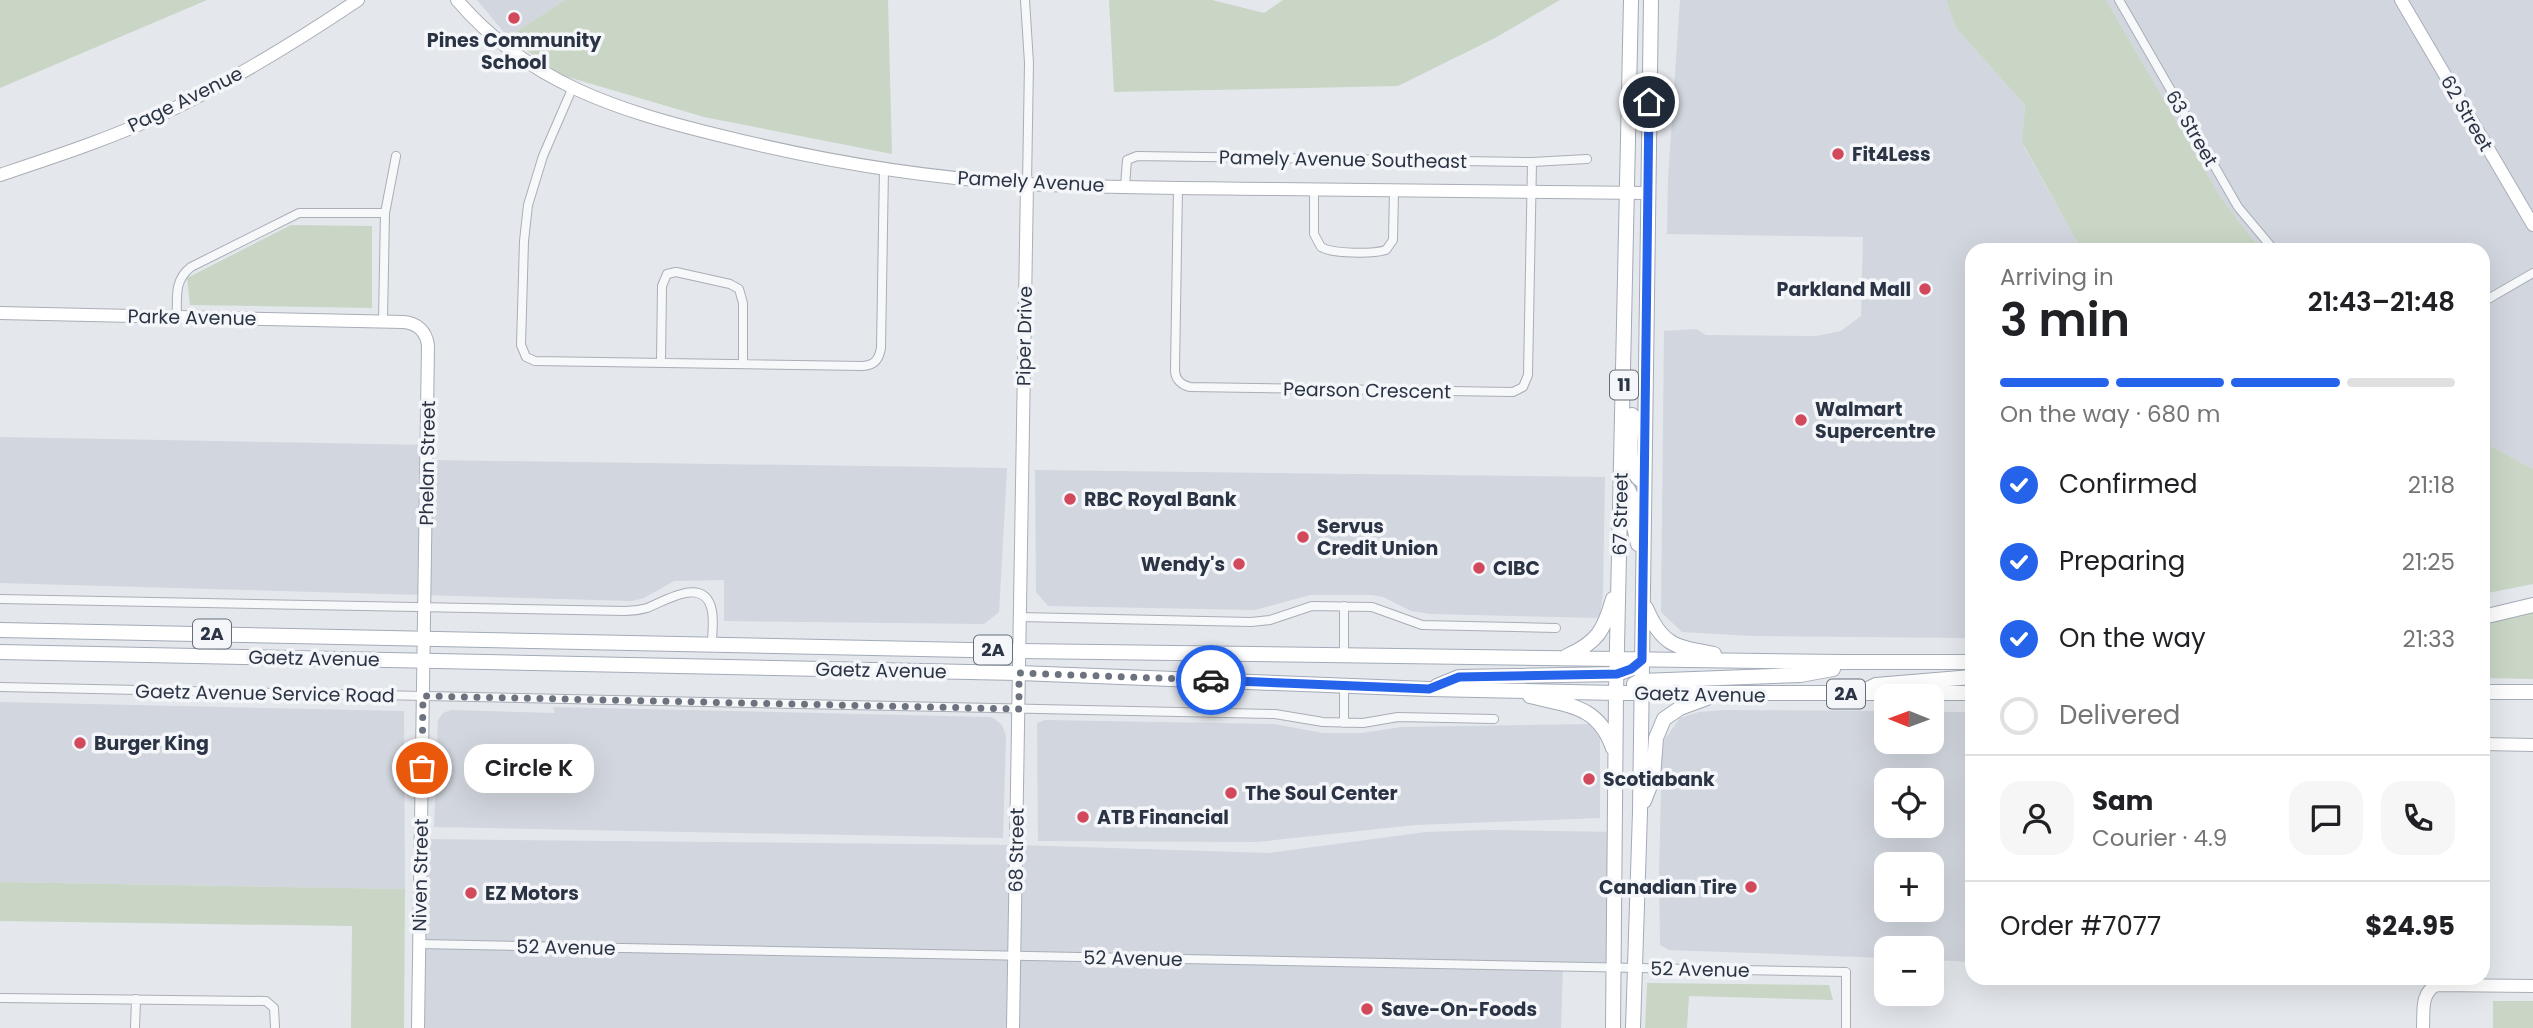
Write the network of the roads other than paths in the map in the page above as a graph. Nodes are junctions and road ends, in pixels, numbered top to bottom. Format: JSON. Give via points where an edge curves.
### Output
{"nodes":[{"id":1,"x":358,"y":0,"type":"edge"},
{"id":2,"x":457,"y":0,"type":"edge"},
{"id":3,"x":1025,"y":0,"type":"edge"},
{"id":4,"x":1631,"y":0,"type":"edge"},
{"id":5,"x":1651,"y":0,"type":"edge"},
{"id":6,"x":2119,"y":0,"type":"edge"},
{"id":7,"x":2401,"y":0,"type":"edge"},
{"id":8,"x":572,"y":89,"type":"junction"},
{"id":9,"x":396,"y":156,"type":"dead end"},
{"id":10,"x":1587,"y":159,"type":"dead end"},
{"id":11,"x":1532,"y":162,"type":"junction"},
{"id":12,"x":884,"y":168,"type":"junction"},
{"id":13,"x":0,"y":175,"type":"edge"},
{"id":14,"x":1027,"y":184,"type":"junction"},
{"id":15,"x":1125,"y":186,"type":"junction"},
{"id":16,"x":1178,"y":187,"type":"junction"},
{"id":17,"x":1314,"y":190,"type":"junction"},
{"id":18,"x":1394,"y":191,"type":"junction"},
{"id":19,"x":1531,"y":192,"type":"junction"},
{"id":20,"x":1628,"y":193,"type":"junction"},
{"id":21,"x":1648,"y":193,"type":"junction"},
{"id":22,"x":385,"y":213,"type":"junction"},
{"id":23,"x":2533,"y":225,"type":"edge"},
{"id":24,"x":2268,"y":243,"type":"edge"},
{"id":25,"x":2533,"y":273,"type":"edge"},
{"id":26,"x":2490,"y":298,"type":"edge"},
{"id":27,"x":0,"y":313,"type":"edge"},
{"id":28,"x":177,"y":317,"type":"junction"},
{"id":29,"x":383,"y":321,"type":"junction"},
{"id":30,"x":661,"y":362,"type":"junction"},
{"id":31,"x":743,"y":363,"type":"junction"},
{"id":32,"x":1624,"y":366,"type":"junction"},
{"id":33,"x":1644,"y":482,"type":"junction"},
{"id":34,"x":1621,"y":487,"type":"junction"},
{"id":35,"x":1643,"y":559,"type":"junction"},
{"id":36,"x":1619,"y":577,"type":"junction"},
{"id":37,"x":0,"y":599,"type":"edge"},
{"id":38,"x":1643,"y":600,"type":"junction"},
{"id":39,"x":2533,"y":605,"type":"edge"},
{"id":40,"x":425,"y":606,"type":"junction"},
{"id":41,"x":1344,"y":606,"type":"junction"},
{"id":42,"x":2490,"y":615,"type":"edge"},
{"id":43,"x":1020,"y":618,"type":"junction"},
{"id":44,"x":1556,"y":628,"type":"dead end"},
{"id":45,"x":0,"y":630,"type":"edge"},
{"id":46,"x":424,"y":638,"type":"junction"},
{"id":47,"x":712,"y":644,"type":"junction"},
{"id":48,"x":1020,"y":650,"type":"junction"},
{"id":49,"x":0,"y":652,"type":"edge"},
{"id":50,"x":1344,"y":655,"type":"junction"},
{"id":51,"x":1965,"y":656,"type":"edge"},
{"id":52,"x":1561,"y":658,"type":"junction"},
{"id":53,"x":424,"y":659,"type":"junction"},
{"id":54,"x":1642,"y":660,"type":"junction"},
{"id":55,"x":1753,"y":661,"type":"junction"},
{"id":56,"x":1965,"y":662,"type":"edge"},
{"id":57,"x":1866,"y":663,"type":"junction"},
{"id":58,"x":1944,"y":663,"type":"junction"},
{"id":59,"x":1617,"y":667,"type":"junction"},
{"id":60,"x":1019,"y":673,"type":"junction"},
{"id":61,"x":1965,"y":678,"type":"edge"},
{"id":62,"x":1344,"y":686,"type":"junction"},
{"id":63,"x":0,"y":687,"type":"edge"},
{"id":64,"x":1641,"y":687,"type":"junction"},
{"id":65,"x":1429,"y":689,"type":"junction"},
{"id":66,"x":1505,"y":690,"type":"junction"},
{"id":67,"x":2490,"y":692,"type":"edge"},
{"id":68,"x":2533,"y":692,"type":"edge"},
{"id":69,"x":1616,"y":693,"type":"junction"},
{"id":70,"x":1965,"y":693,"type":"edge"},
{"id":71,"x":1719,"y":694,"type":"junction"},
{"id":72,"x":1858,"y":694,"type":"junction"},
{"id":73,"x":423,"y":696,"type":"junction"},
{"id":74,"x":1019,"y":709,"type":"junction"},
{"id":75,"x":1494,"y":719,"type":"dead end"},
{"id":76,"x":1344,"y":723,"type":"junction"},
{"id":77,"x":2490,"y":744,"type":"edge"},
{"id":78,"x":2533,"y":745,"type":"edge"},
{"id":79,"x":1616,"y":757,"type":"junction"},
{"id":80,"x":1640,"y":813,"type":"junction"},
{"id":81,"x":419,"y":944,"type":"junction"},
{"id":82,"x":1014,"y":956,"type":"junction"},
{"id":83,"x":1614,"y":967,"type":"junction"},
{"id":84,"x":1635,"y":968,"type":"junction"},
{"id":85,"x":2438,"y":985,"type":"edge"},
{"id":86,"x":2488,"y":985,"type":"edge"},
{"id":87,"x":2533,"y":986,"type":"edge"},
{"id":88,"x":0,"y":998,"type":"edge"},
{"id":89,"x":136,"y":999,"type":"junction"},
{"id":90,"x":135,"y":1028,"type":"edge"},
{"id":91,"x":275,"y":1028,"type":"edge"},
{"id":92,"x":418,"y":1028,"type":"edge"},
{"id":93,"x":1013,"y":1028,"type":"edge"},
{"id":94,"x":1613,"y":1028,"type":"edge"},
{"id":95,"x":1633,"y":1028,"type":"edge"},
{"id":96,"x":1846,"y":1028,"type":"edge"},
{"id":97,"x":2423,"y":1028,"type":"edge"}],
"edges":[{"from":1,"to":13,"type":"street","name":"Page Avenue","via":[[291,45],[169,111]]},
{"from":2,"to":8,"type":"street","name":"Pamely Avenue","via":[[514,54]]},
{"from":3,"to":14,"type":"street","name":"Piper Drive"},
{"from":4,"to":20,"type":"main road","name":"67 Street","number":"11"},
{"from":5,"to":21,"type":"main road","name":"67 Street","number":"11"},
{"from":6,"to":24,"type":"street","name":"63 Street","via":[[2238,207]]},
{"from":7,"to":23,"type":"street","name":"62 Street"},
{"from":8,"to":12,"type":"street","name":"Pamely Avenue","via":[[697,130]]},
{"from":8,"to":30,"type":"street","via":[[528,205],[522,350],[535,361]]},
{"from":9,"to":22,"type":"street"},
{"from":10,"to":11,"type":"street","name":"Pamely Avenue Southeast"},
{"from":11,"to":15,"type":"street","name":"Pamely Avenue Southeast","via":[[1137,156],[1127,160]]},
{"from":11,"to":19,"type":"street","name":"Pearson Crescent"},
{"from":12,"to":14,"type":"street","name":"Pamely Avenue"},
{"from":12,"to":31,"type":"street","via":[[881,348],[876,361],[863,366]]},
{"from":14,"to":15,"type":"street","name":"Pamely Avenue"},
{"from":14,"to":43,"type":"street","name":"Piper Drive"},
{"from":15,"to":16,"type":"street","name":"Pamely Avenue"},
{"from":16,"to":17,"type":"street","name":"Pamely Avenue"},
{"from":16,"to":19,"type":"street","name":"Pearson Crescent","via":[[1175,374],[1182,384],[1433,391],[1513,392],[1526,383]]},
{"from":17,"to":18,"type":"street","name":"Pamely Avenue"},
{"from":17,"to":18,"type":"street","via":[[1314,234],[1321,247],[1377,252],[1386,250],[1393,240]]},
{"from":18,"to":19,"type":"street","name":"Pamely Avenue"},
{"from":19,"to":20,"type":"street","name":"Pamely Avenue"},
{"from":20,"to":21,"type":"street","name":"Pamely Avenue"},
{"from":20,"to":32,"type":"main road","name":"67 Street","number":"11"},
{"from":21,"to":33,"type":"main road","name":"67 Street","number":"11"},
{"from":22,"to":28,"type":"street","via":[[299,214],[226,249],[179,278]]},
{"from":22,"to":29,"type":"street"},
{"from":25,"to":26,"type":"street"},
{"from":27,"to":28,"type":"street","name":"Parke Avenue"},
{"from":28,"to":29,"type":"street","name":"Parke Avenue"},
{"from":29,"to":40,"type":"street","name":"Phelan Street","via":[[415,325],[427,339]]},
{"from":30,"to":31,"type":"street"},
{"from":30,"to":31,"type":"street","via":[[663,281],[667,274],[680,272],[739,289]]},
{"from":32,"to":33,"type":"main road","via":[[1632,398],[1632,466]]},
{"from":32,"to":34,"type":"main road","name":"67 Street","number":"11"},
{"from":33,"to":35,"type":"main road","name":"67 Street","number":"11"},
{"from":34,"to":35,"type":"main road","via":[[1631,495],[1634,530]]},
{"from":34,"to":36,"type":"main road","name":"67 Street","number":"11"},
{"from":35,"to":38,"type":"main road","name":"67 Street","number":"11"},
{"from":36,"to":52,"type":"main road","via":[[1602,631],[1587,647]]},
{"from":36,"to":59,"type":"main road","name":"67 Street","number":"11"},
{"from":37,"to":40,"type":"street"},
{"from":38,"to":54,"type":"main road","name":"67 Street","number":"11"},
{"from":38,"to":55,"type":"main road","via":[[1655,628],[1667,640],[1689,649]]},
{"from":39,"to":42,"type":"main road"},
{"from":40,"to":46,"type":"street","name":"Phelan Street"},
{"from":40,"to":47,"type":"street","via":[[632,611],[687,591],[709,603]]},
{"from":41,"to":43,"type":"street","via":[[1312,606],[1251,622]]},
{"from":41,"to":44,"type":"street","via":[[1378,608],[1422,625]]},
{"from":41,"to":50,"type":"street"},
{"from":43,"to":48,"type":"street","name":"Piper Drive"},
{"from":45,"to":46,"type":"main road","name":"Gaetz Avenue","number":"2A"},
{"from":46,"to":47,"type":"main road","name":"Gaetz Avenue","number":"2A"},
{"from":46,"to":53,"type":"street","name":"Niven Street"},
{"from":47,"to":48,"type":"main road","name":"Gaetz Avenue","number":"2A"},
{"from":48,"to":50,"type":"main road","name":"Gaetz Avenue","number":"2A"},
{"from":48,"to":60,"type":"street","name":"Piper Drive"},
{"from":49,"to":53,"type":"main road","name":"Gaetz Avenue","number":"2A"},
{"from":50,"to":52,"type":"main road","name":"Gaetz Avenue","number":"2A"},
{"from":51,"to":58,"type":"main road"},
{"from":52,"to":59,"type":"main road","name":"Gaetz Avenue","number":"2A"},
{"from":53,"to":60,"type":"main road","name":"Gaetz Avenue","number":"2A"},
{"from":53,"to":73,"type":"street","name":"Niven Street"},
{"from":54,"to":55,"type":"main road","name":"Gaetz Avenue","number":"2A"},
{"from":54,"to":59,"type":"main road","via":[[1631,669]]},
{"from":54,"to":64,"type":"main road","name":"67 Street","number":"11"},
{"from":55,"to":57,"type":"main road","name":"Gaetz Avenue","number":"2A"},
{"from":56,"to":58,"type":"main road","name":"Gaetz Avenue","number":"2A"},
{"from":57,"to":58,"type":"main road","name":"Gaetz Avenue","number":"2A"},
{"from":57,"to":64,"type":"main road","via":[[1800,675]]},
{"from":59,"to":65,"type":"main road","via":[[1459,677]]},
{"from":59,"to":69,"type":"main road","name":"67 Street","number":"11"},
{"from":60,"to":62,"type":"main road","name":"Gaetz Avenue","number":"2A"},
{"from":60,"to":74,"type":"street","name":"68 Street"},
{"from":61,"to":72,"type":"main road","via":[[1876,685]]},
{"from":62,"to":65,"type":"main road","name":"Gaetz Avenue","number":"2A"},
{"from":62,"to":76,"type":"street"},
{"from":63,"to":73,"type":"street","name":"Gaetz Avenue Service Road"},
{"from":64,"to":69,"type":"main road"},
{"from":64,"to":71,"type":"main road","name":"Gaetz Avenue","number":"2A"},
{"from":64,"to":80,"type":"main road","name":"67 Street","number":"11"},
{"from":65,"to":66,"type":"main road","name":"Gaetz Avenue","number":"2A"},
{"from":66,"to":69,"type":"main road","name":"Gaetz Avenue","number":"2A"},
{"from":66,"to":79,"type":"main road","via":[[1591,714],[1605,729]]},
{"from":67,"to":68,"type":"main road"},
{"from":69,"to":79,"type":"main road","name":"67 Street","number":"11"},
{"from":70,"to":72,"type":"main road","name":"Gaetz Avenue","number":"2A"},
{"from":71,"to":72,"type":"main road","name":"Gaetz Avenue","number":"2A"},
{"from":71,"to":80,"type":"main road","via":[[1679,708],[1664,719],[1656,738],[1653,778]]},
{"from":73,"to":74,"type":"street","name":"Gaetz Avenue Service Road"},
{"from":73,"to":81,"type":"street","name":"Niven Street"},
{"from":74,"to":76,"type":"street","name":"Gaetz Avenue Service Road","via":[[1275,714]]},
{"from":74,"to":82,"type":"street","name":"68 Street"},
{"from":75,"to":76,"type":"street","name":"Gaetz Avenue Service Road","via":[[1398,717]]},
{"from":77,"to":78,"type":"street"},
{"from":79,"to":83,"type":"main road","name":"67 Street","number":"11"},
{"from":80,"to":84,"type":"main road","name":"67 Street","number":"11"},
{"from":81,"to":82,"type":"street","name":"52 Avenue"},
{"from":81,"to":92,"type":"street","name":"Niven Street"},
{"from":82,"to":83,"type":"street","name":"52 Avenue"},
{"from":82,"to":93,"type":"street","name":"68 Street"},
{"from":83,"to":84,"type":"street","name":"52 Avenue"},
{"from":83,"to":94,"type":"main road","name":"67 Street","number":"11"},
{"from":84,"to":95,"type":"main road","name":"67 Street","number":"11"},
{"from":84,"to":96,"type":"street","name":"52 Avenue","via":[[1846,972]]},
{"from":85,"to":97,"type":"street","via":[[2431,987],[2424,1000]]},
{"from":86,"to":87,"type":"street"},
{"from":88,"to":89,"type":"street"},
{"from":89,"to":90,"type":"street"},
{"from":89,"to":91,"type":"street","via":[[265,1001],[274,1008]]}]}
